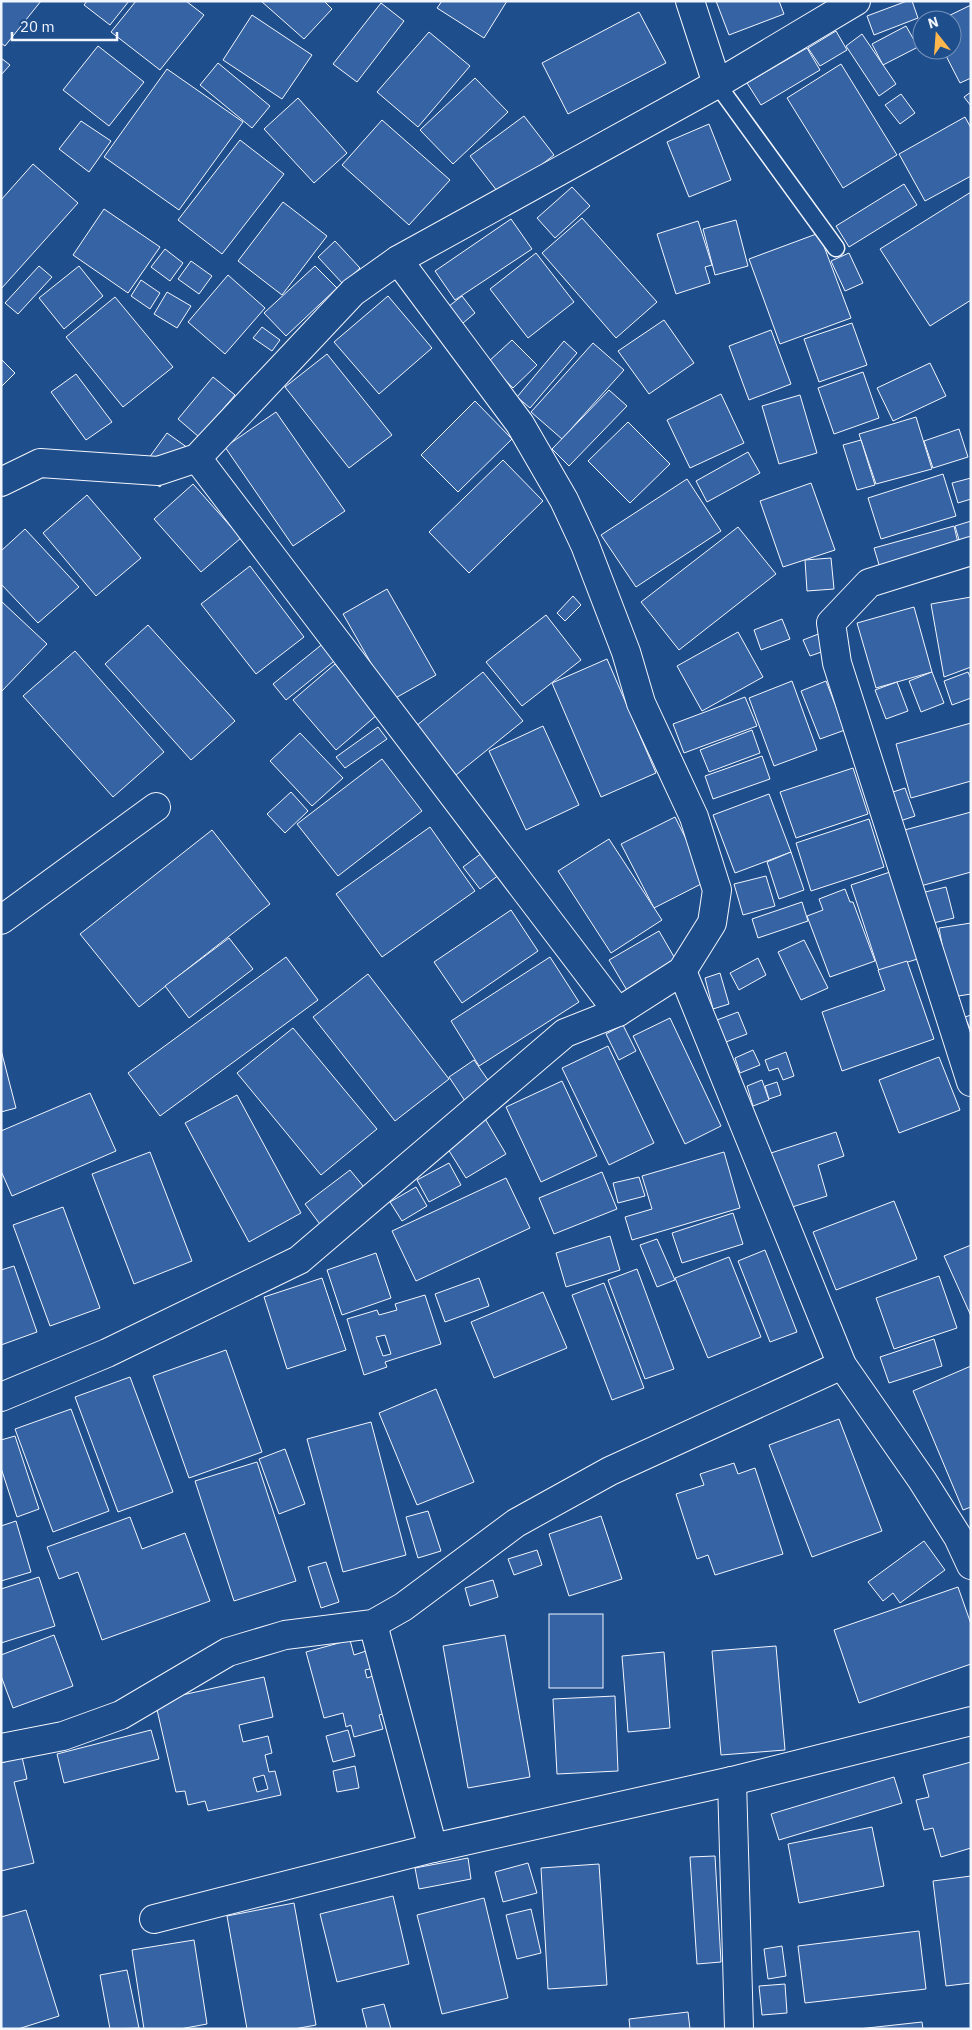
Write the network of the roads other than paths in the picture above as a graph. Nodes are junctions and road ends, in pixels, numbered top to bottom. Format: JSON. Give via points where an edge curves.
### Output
{"nodes":[{"id":1,"x":690,"y":1,"type":"edge"},
{"id":2,"x":856,"y":1,"type":"edge"},
{"id":3,"x":717,"y":84,"type":"junction"},
{"id":4,"x":836,"y":248,"type":"dead end"},
{"id":5,"x":398,"y":260,"type":"junction"},
{"id":6,"x":198,"y":458,"type":"junction"},
{"id":7,"x":1,"y":482,"type":"edge"},
{"id":8,"x":971,"y":551,"type":"edge"},
{"id":9,"x":156,"y":807,"type":"dead end"},
{"id":10,"x":1,"y":920,"type":"edge"},
{"id":11,"x":682,"y":971,"type":"junction"},
{"id":12,"x":618,"y":1012,"type":"junction"},
{"id":13,"x":971,"y":1082,"type":"edge"},
{"id":14,"x":842,"y":1365,"type":"junction"},
{"id":15,"x":1,"y":1397,"type":"edge"},
{"id":16,"x":971,"y":1565,"type":"edge"},
{"id":17,"x":373,"y":1624,"type":"junction"},
{"id":18,"x":971,"y":1721,"type":"edge"},
{"id":19,"x":1,"y":1748,"type":"edge"},
{"id":20,"x":732,"y":1781,"type":"junction"},
{"id":21,"x":433,"y":1848,"type":"junction"},
{"id":22,"x":154,"y":1919,"type":"dead end"},
{"id":23,"x":739,"y":2029,"type":"edge"}],
"edges":[{"from":1,"to":3,"type":"street"},
{"from":2,"to":3,"type":"street"},
{"from":3,"to":4,"type":"lane"},
{"from":3,"to":5,"type":"street"},
{"from":5,"to":6,"type":"street","via":[[352,292]]},
{"from":5,"to":11,"type":"street","via":[[520,424],[564,500],[626,652],[641,703],[694,817],[717,890],[712,923]]},
{"from":6,"to":7,"type":"street","via":[[158,471],[40,464]]},
{"from":6,"to":12,"type":"street"},
{"from":8,"to":13,"type":"street","via":[[869,583],[831,623],[837,663]]},
{"from":9,"to":10,"type":"street"},
{"from":11,"to":12,"type":"street"},
{"from":11,"to":14,"type":"street"},
{"from":12,"to":15,"type":"street","via":[[565,1033],[299,1260],[107,1353]]},
{"from":14,"to":16,"type":"street","via":[[922,1480],[958,1537]]},
{"from":14,"to":17,"type":"street","via":[[610,1471],[516,1523],[404,1607]]},
{"from":17,"to":19,"type":"street","via":[[285,1635],[228,1652],[121,1715],[63,1736]]},
{"from":17,"to":21,"type":"street"},
{"from":18,"to":20,"type":"street"},
{"from":20,"to":21,"type":"street"},
{"from":20,"to":23,"type":"street"},
{"from":21,"to":22,"type":"street"}]}
